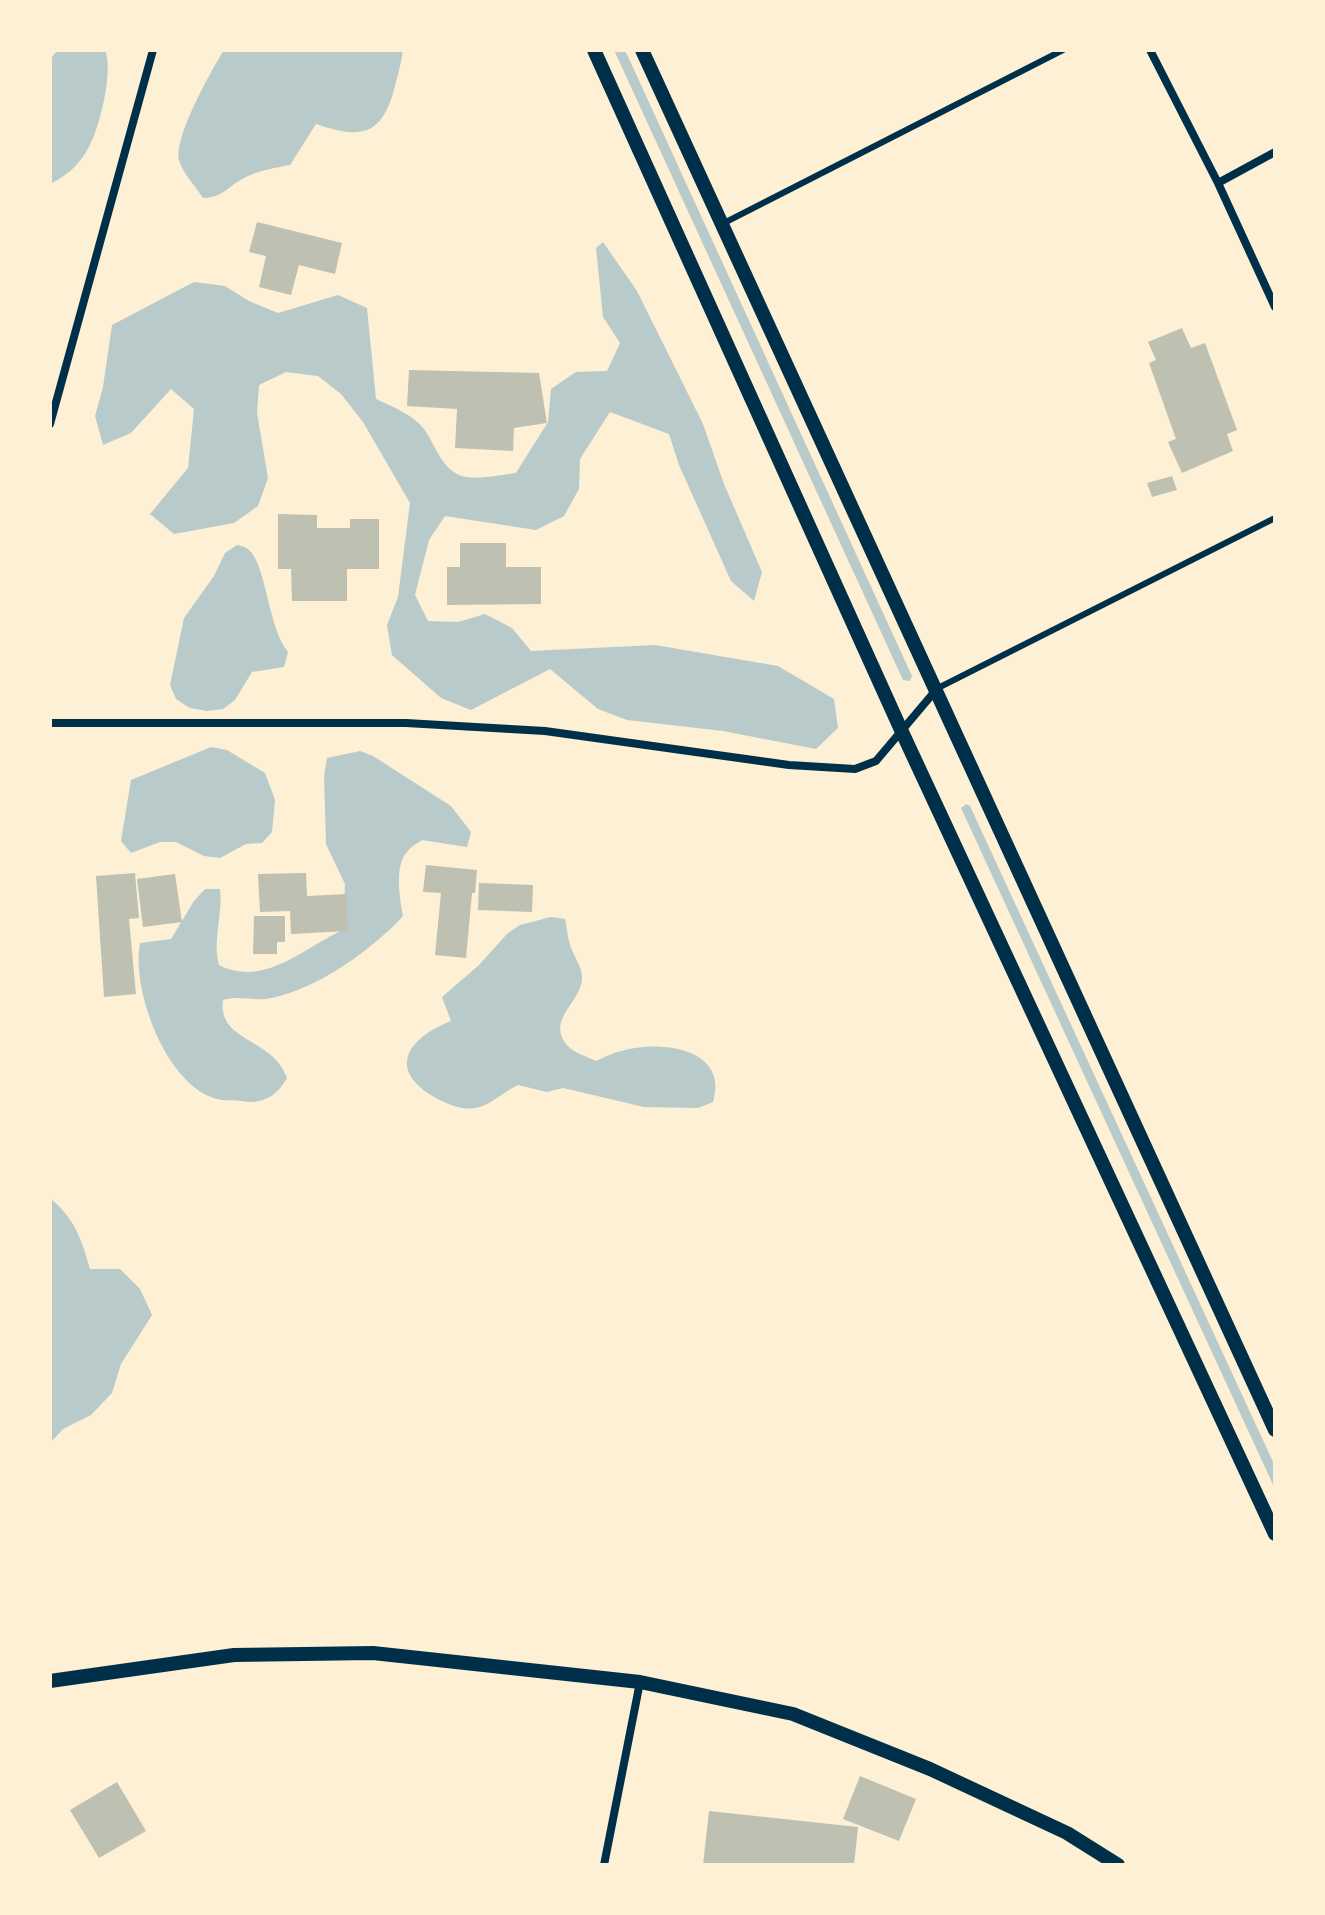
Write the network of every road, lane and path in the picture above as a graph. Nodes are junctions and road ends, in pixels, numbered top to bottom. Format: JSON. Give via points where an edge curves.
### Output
{"nodes":[{"id":1,"x":153,"y":50,"type":"edge"},
{"id":2,"x":594,"y":50,"type":"edge"},
{"id":3,"x":642,"y":50,"type":"edge"},
{"id":4,"x":1063,"y":50,"type":"edge"},
{"id":5,"x":1150,"y":50,"type":"edge"},
{"id":6,"x":1275,"y":152,"type":"edge"},
{"id":7,"x":1218,"y":183,"type":"junction"},
{"id":8,"x":722,"y":224,"type":"junction"},
{"id":9,"x":1275,"y":307,"type":"edge"},
{"id":10,"x":50,"y":424,"type":"edge"},
{"id":11,"x":1275,"y":518,"type":"edge"},
{"id":12,"x":936,"y":689,"type":"junction"},
{"id":13,"x":50,"y":723,"type":"edge"},
{"id":14,"x":902,"y":732,"type":"junction"},
{"id":15,"x":1275,"y":1430,"type":"edge"},
{"id":16,"x":1275,"y":1534,"type":"edge"},
{"id":17,"x":50,"y":1681,"type":"edge"},
{"id":18,"x":640,"y":1682,"type":"junction"},
{"id":19,"x":604,"y":1865,"type":"edge"},
{"id":20,"x":1118,"y":1865,"type":"edge"}],
"edges":[{"from":1,"to":10,"type":"street"},
{"from":2,"to":14,"type":"street"},
{"from":3,"to":8,"type":"street"},
{"from":4,"to":8,"type":"lane"},
{"from":5,"to":7,"type":"street"},
{"from":6,"to":7,"type":"street"},
{"from":7,"to":9,"type":"street"},
{"from":8,"to":12,"type":"street"},
{"from":11,"to":12,"type":"lane"},
{"from":12,"to":14,"type":"street"},
{"from":12,"to":15,"type":"street"},
{"from":13,"to":14,"type":"street","via":[[406,723],[545,731],[831,769],[855,769],[876,761]]},
{"from":14,"to":16,"type":"street"},
{"from":17,"to":18,"type":"street","via":[[234,1655],[373,1653]]},
{"from":18,"to":19,"type":"street"},
{"from":18,"to":20,"type":"street","via":[[793,1714],[944,1775],[1067,1833]]}]}
